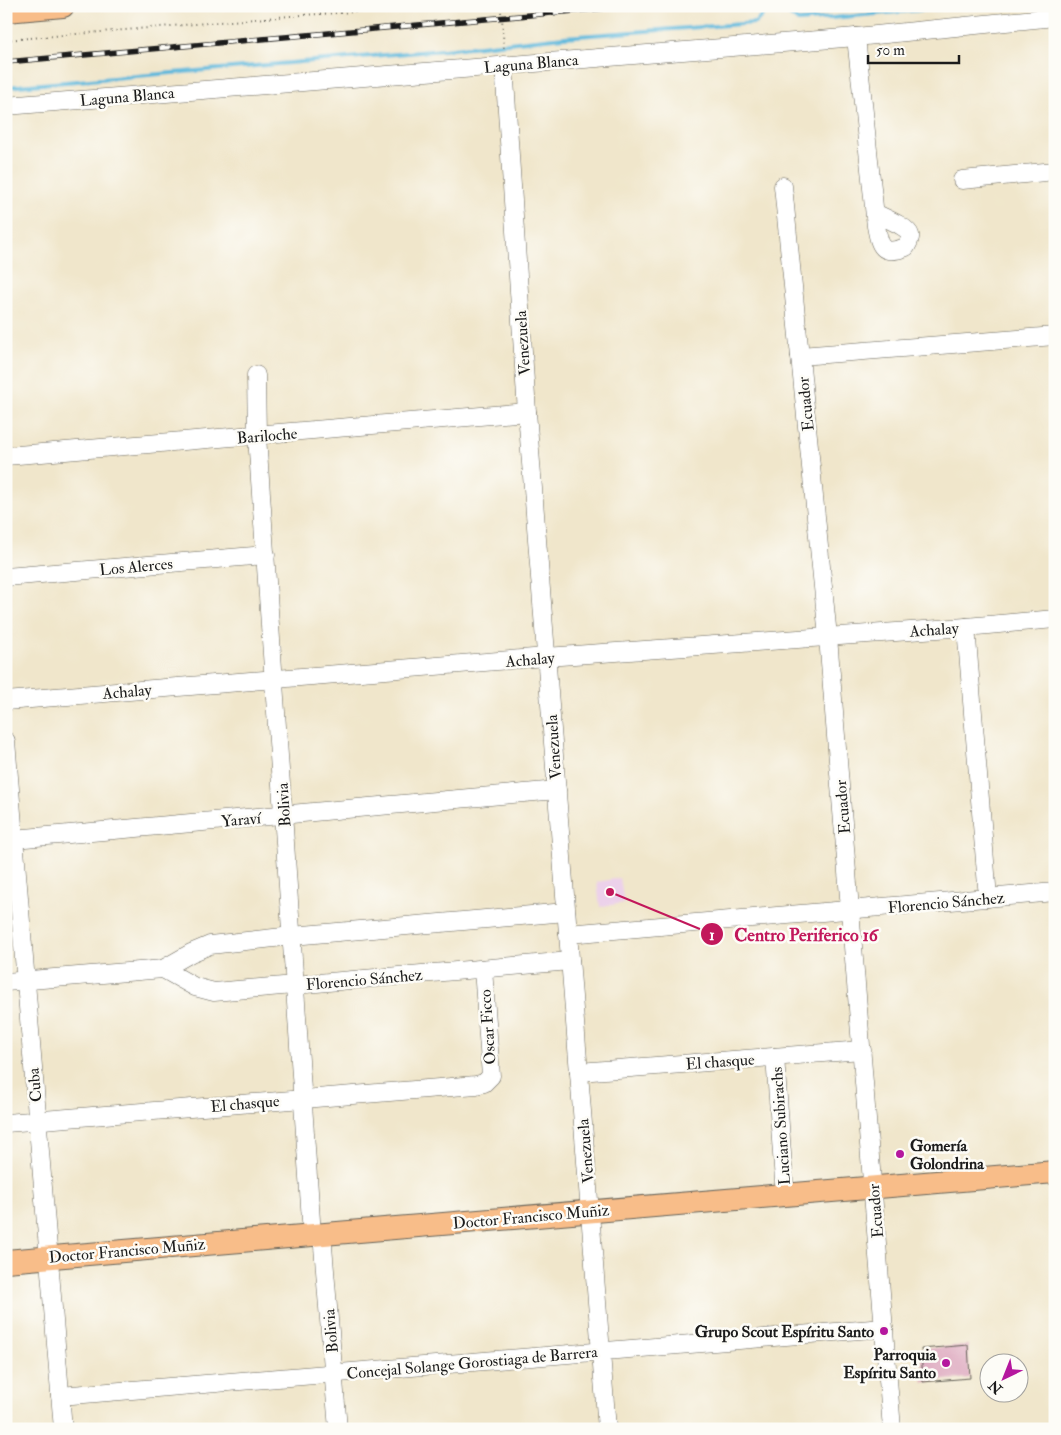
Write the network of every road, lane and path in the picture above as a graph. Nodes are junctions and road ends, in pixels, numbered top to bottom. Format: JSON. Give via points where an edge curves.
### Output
{"nodes":[{"id":1,"x":63,"y":6,"type":"edge"},
{"id":2,"x":464,"y":6,"type":"edge"},
{"id":3,"x":490,"y":6,"type":"edge"},
{"id":4,"x":501,"y":6,"type":"edge"},
{"id":5,"x":6,"y":11,"type":"edge"},
{"id":6,"x":1055,"y":17,"type":"edge"},
{"id":7,"x":856,"y":37,"type":"junction"},
{"id":8,"x":6,"y":40,"type":"edge"},
{"id":9,"x":504,"y":57,"type":"junction"},
{"id":10,"x":6,"y":106,"type":"edge"},
{"id":11,"x":1055,"y":171,"type":"edge"},
{"id":12,"x":962,"y":180,"type":"dead end"},
{"id":13,"x":783,"y":186,"type":"dead end"},
{"id":14,"x":875,"y":213,"type":"dead end"},
{"id":15,"x":1055,"y":336,"type":"edge"},
{"id":16,"x":800,"y":356,"type":"junction"},
{"id":17,"x":256,"y":375,"type":"dead end"},
{"id":18,"x":527,"y":412,"type":"junction"},
{"id":19,"x":257,"y":436,"type":"junction"},
{"id":20,"x":6,"y":456,"type":"edge"},
{"id":21,"x":266,"y":555,"type":"junction"},
{"id":22,"x":6,"y":577,"type":"edge"},
{"id":23,"x":1055,"y":619,"type":"edge"},
{"id":24,"x":966,"y":627,"type":"junction"},
{"id":25,"x":828,"y":637,"type":"junction"},
{"id":26,"x":546,"y":657,"type":"junction"},
{"id":27,"x":274,"y":679,"type":"junction"},
{"id":28,"x":6,"y":701,"type":"edge"},
{"id":29,"x":6,"y":741,"type":"edge"},
{"id":30,"x":556,"y":790,"type":"junction"},
{"id":31,"x":283,"y":815,"type":"junction"},
{"id":32,"x":14,"y":839,"type":"junction"},
{"id":33,"x":1055,"y":892,"type":"edge"},
{"id":34,"x":988,"y":898,"type":"junction"},
{"id":35,"x":850,"y":910,"type":"junction"},
{"id":36,"x":566,"y":912,"type":"junction"},
{"id":37,"x":568,"y":934,"type":"junction"},
{"id":38,"x":292,"y":936,"type":"junction"},
{"id":39,"x":570,"y":961,"type":"junction"},
{"id":40,"x":483,"y":968,"type":"junction"},
{"id":41,"x":163,"y":969,"type":"junction"},
{"id":42,"x":26,"y":980,"type":"junction"},
{"id":43,"x":6,"y":982,"type":"edge"},
{"id":44,"x":295,"y":986,"type":"junction"},
{"id":45,"x":862,"y":1050,"type":"junction"},
{"id":46,"x":774,"y":1057,"type":"junction"},
{"id":47,"x":579,"y":1072,"type":"junction"},
{"id":48,"x":484,"y":1083,"type":"joint"},
{"id":49,"x":303,"y":1099,"type":"junction"},
{"id":50,"x":37,"y":1120,"type":"junction"},
{"id":51,"x":6,"y":1123,"type":"edge"},
{"id":52,"x":1055,"y":1172,"type":"edge"},
{"id":53,"x":873,"y":1188,"type":"junction"},
{"id":54,"x":785,"y":1195,"type":"junction"},
{"id":55,"x":590,"y":1211,"type":"junction"},
{"id":56,"x":317,"y":1234,"type":"junction"},
{"id":57,"x":48,"y":1257,"type":"junction"},
{"id":58,"x":6,"y":1261,"type":"edge"},
{"id":59,"x":884,"y":1328,"type":"junction"},
{"id":60,"x":601,"y":1351,"type":"junction"},
{"id":61,"x":334,"y":1374,"type":"junction"},
{"id":62,"x":60,"y":1396,"type":"junction"},
{"id":63,"x":63,"y":1429,"type":"edge"},
{"id":64,"x":338,"y":1429,"type":"edge"},
{"id":65,"x":607,"y":1429,"type":"edge"},
{"id":66,"x":892,"y":1429,"type":"edge"}],
"edges":[{"from":1,"to":5,"type":"main road"},
{"from":2,"to":8,"type":"path","via":[[302,15]]},
{"from":3,"to":4,"type":"path"},
{"from":4,"to":9,"type":"path"},
{"from":6,"to":7,"type":"street","name":"Laguna Blanca"},
{"from":7,"to":9,"type":"street","name":"Laguna Blanca"},
{"from":7,"to":14,"type":"street"},
{"from":9,"to":10,"type":"street","name":"Laguna Blanca"},
{"from":9,"to":18,"type":"street","name":"Venezuela"},
{"from":11,"to":12,"type":"street"},
{"from":13,"to":16,"type":"street","name":"Ecuador"},
{"from":15,"to":16,"type":"street"},
{"from":16,"to":25,"type":"street","name":"Ecuador"},
{"from":17,"to":19,"type":"street","name":"Bolivia"},
{"from":18,"to":19,"type":"street","name":"Bariloche"},
{"from":18,"to":26,"type":"street","name":"Venezuela"},
{"from":19,"to":20,"type":"street","name":"Bariloche"},
{"from":19,"to":21,"type":"street","name":"Bolivia"},
{"from":21,"to":22,"type":"street","name":"Los Alerces"},
{"from":21,"to":27,"type":"street","name":"Bolivia"},
{"from":23,"to":24,"type":"street","name":"Achalay"},
{"from":24,"to":25,"type":"street","name":"Achalay"},
{"from":24,"to":34,"type":"street"},
{"from":25,"to":26,"type":"street","name":"Achalay"},
{"from":25,"to":35,"type":"street","name":"Ecuador"},
{"from":26,"to":27,"type":"street","name":"Achalay"},
{"from":26,"to":30,"type":"street","name":"Venezuela"},
{"from":27,"to":28,"type":"street","name":"Achalay"},
{"from":27,"to":31,"type":"street","name":"Bolivia"},
{"from":29,"to":32,"type":"street","name":"Cuba"},
{"from":30,"to":31,"type":"street","name":"Yaraví"},
{"from":30,"to":36,"type":"street","name":"Venezuela"},
{"from":31,"to":32,"type":"street","name":"Yaraví"},
{"from":31,"to":38,"type":"street","name":"Bolivia"},
{"from":32,"to":42,"type":"street","name":"Cuba"},
{"from":33,"to":34,"type":"street","name":"Florencio Sánchez"},
{"from":34,"to":35,"type":"street","name":"Florencio Sánchez"},
{"from":35,"to":37,"type":"street","name":"Florencio Sánchez"},
{"from":35,"to":45,"type":"street","name":"Ecuador"},
{"from":36,"to":37,"type":"street","name":"Venezuela"},
{"from":36,"to":38,"type":"street"},
{"from":37,"to":39,"type":"street","name":"Venezuela"},
{"from":38,"to":41,"type":"street","via":[[210,946]]},
{"from":38,"to":44,"type":"street","name":"Bolivia"},
{"from":39,"to":40,"type":"street","name":"Florencio Sánchez"},
{"from":39,"to":47,"type":"street","name":"Venezuela"},
{"from":40,"to":44,"type":"street","name":"Florencio Sánchez"},
{"from":40,"to":48,"type":"street","name":"Oscar Ficco","via":[[491,1076]]},
{"from":41,"to":42,"type":"street"},
{"from":41,"to":44,"type":"street","name":"Florencio Sánchez","via":[[195,987],[214,992]]},
{"from":42,"to":43,"type":"street"},
{"from":42,"to":50,"type":"street","name":"Cuba"},
{"from":44,"to":49,"type":"street","name":"Bolivia"},
{"from":45,"to":46,"type":"street","name":"El chasque"},
{"from":45,"to":53,"type":"street","name":"Ecuador"},
{"from":46,"to":47,"type":"street","name":"El chasque"},
{"from":46,"to":54,"type":"street","name":"Luciano Subirachs"},
{"from":47,"to":55,"type":"street","name":"Venezuela"},
{"from":48,"to":49,"type":"street","name":"El chasque"},
{"from":49,"to":50,"type":"street","name":"El chasque"},
{"from":49,"to":56,"type":"street","name":"Bolivia"},
{"from":50,"to":51,"type":"street","name":"El chasque"},
{"from":50,"to":57,"type":"street","name":"Cuba"},
{"from":52,"to":53,"type":"main road","name":"Doctor Francisco Muñiz"},
{"from":53,"to":54,"type":"main road","name":"Doctor Francisco Muñiz"},
{"from":53,"to":59,"type":"street","name":"Ecuador"},
{"from":54,"to":55,"type":"main road","name":"Doctor Francisco Muñiz"},
{"from":55,"to":56,"type":"main road","name":"Doctor Francisco Muñiz"},
{"from":55,"to":60,"type":"street","name":"Venezuela"},
{"from":56,"to":57,"type":"main road","name":"Doctor Francisco Muñiz"},
{"from":56,"to":61,"type":"street","name":"Bolivia"},
{"from":57,"to":58,"type":"main road","name":"Doctor Francisco Muñiz"},
{"from":57,"to":62,"type":"street","name":"Cuba"},
{"from":59,"to":60,"type":"street","name":"Concejal Solange Gorostiaga de Barrera"},
{"from":59,"to":66,"type":"street","name":"Ecuador"},
{"from":60,"to":61,"type":"street","name":"Concejal Solange Gorostiaga de Barrera"},
{"from":60,"to":65,"type":"street","name":"Venezuela"},
{"from":61,"to":62,"type":"street","name":"Concejal Solange Gorostiaga de Barrera"},
{"from":61,"to":64,"type":"street","name":"Bolivia"},
{"from":62,"to":63,"type":"street","name":"Cuba"}]}
